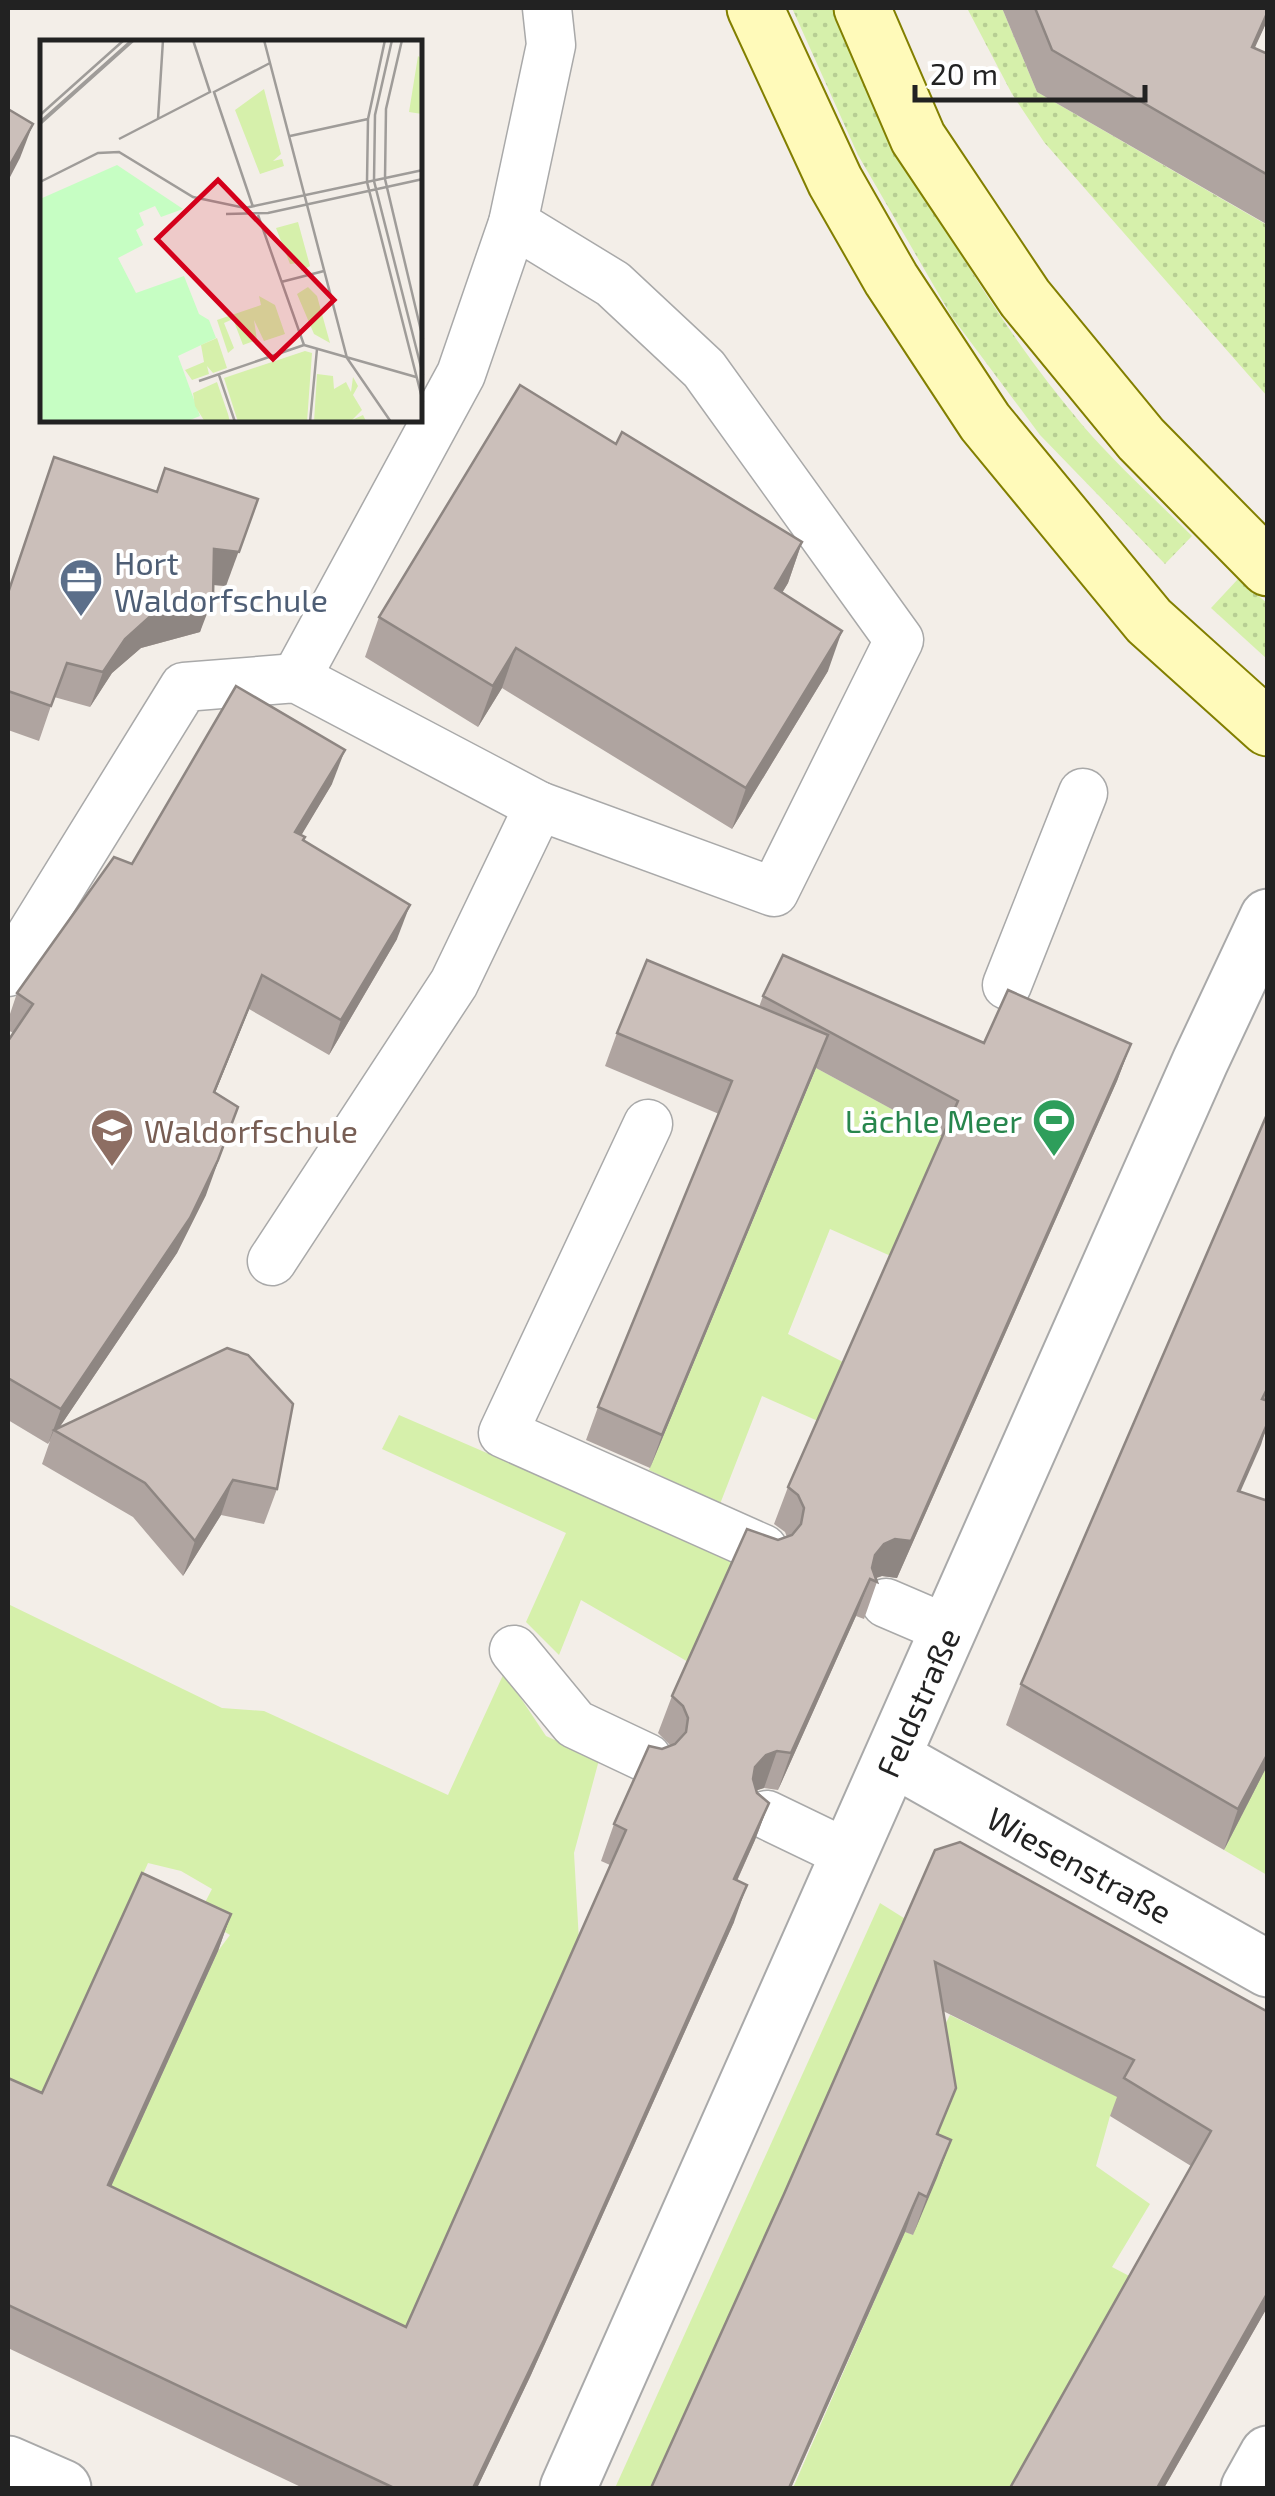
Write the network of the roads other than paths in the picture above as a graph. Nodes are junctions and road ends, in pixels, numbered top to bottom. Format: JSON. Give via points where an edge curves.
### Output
{"nodes":[{"id":1,"x":546,"y":8,"type":"edge"},
{"id":2,"x":755,"y":8,"type":"edge"},
{"id":3,"x":862,"y":8,"type":"edge"},
{"id":4,"x":512,"y":223,"type":"junction"},
{"id":5,"x":1268,"y":568,"type":"edge"},
{"id":6,"x":296,"y":678,"type":"junction"},
{"id":7,"x":1268,"y":728,"type":"edge"},
{"id":8,"x":1083,"y":793,"type":"dead end"},
{"id":9,"x":539,"y":806,"type":"junction"},
{"id":10,"x":1268,"y":916,"type":"edge"},
{"id":11,"x":8,"y":972,"type":"edge"},
{"id":12,"x":1007,"y":985,"type":"dead end"},
{"id":13,"x":648,"y":1124,"type":"dead end"},
{"id":14,"x":272,"y":1260,"type":"dead end"},
{"id":15,"x":763,"y":1549,"type":"edge"},
{"id":16,"x":886,"y":1603,"type":"dead end"},
{"id":17,"x":949,"y":1630,"type":"junction"},
{"id":18,"x":514,"y":1650,"type":"dead end"},
{"id":19,"x":647,"y":1758,"type":"edge"},
{"id":20,"x":894,"y":1758,"type":"junction"},
{"id":21,"x":766,"y":1815,"type":"edge"},
{"id":22,"x":850,"y":1855,"type":"junction"},
{"id":23,"x":1268,"y":1969,"type":"edge"},
{"id":24,"x":1268,"y":2454,"type":"edge"},
{"id":25,"x":8,"y":2464,"type":"edge"},
{"id":26,"x":62,"y":2488,"type":"edge"},
{"id":27,"x":568,"y":2488,"type":"edge"},
{"id":28,"x":1248,"y":2488,"type":"edge"}],
"edges":[{"from":1,"to":4,"type":"lane","via":[[551,46]]},
{"from":2,"to":7,"type":"main road","via":[[835,181],[985,422],[1149,621]]},
{"from":3,"to":5,"type":"main road","via":[[918,138],[1025,298],[1141,439]]},
{"from":4,"to":6,"type":"lane","via":[[462,374]]},
{"from":4,"to":9,"type":"lane","via":[[613,284],[704,369],[899,640],[774,892]]},
{"from":6,"to":9,"type":"lane"},
{"from":6,"to":11,"type":"lane","via":[[184,688]]},
{"from":8,"to":12,"type":"lane"},
{"from":9,"to":14,"type":"lane","via":[[454,984]]},
{"from":10,"to":17,"type":"street","name":"Feldstraße"},
{"from":13,"to":15,"type":"lane","via":[[504,1433]]},
{"from":16,"to":17,"type":"lane"},
{"from":17,"to":20,"type":"street","name":"Feldstraße"},
{"from":18,"to":19,"type":"lane","via":[[575,1724]]},
{"from":20,"to":22,"type":"street","name":"Feldstraße"},
{"from":20,"to":23,"type":"street","name":"Wiesenstraße"},
{"from":21,"to":22,"type":"lane"},
{"from":22,"to":27,"type":"street","name":"Feldstraße"},
{"from":24,"to":28,"type":"street"},
{"from":25,"to":26,"type":"street"}]}
